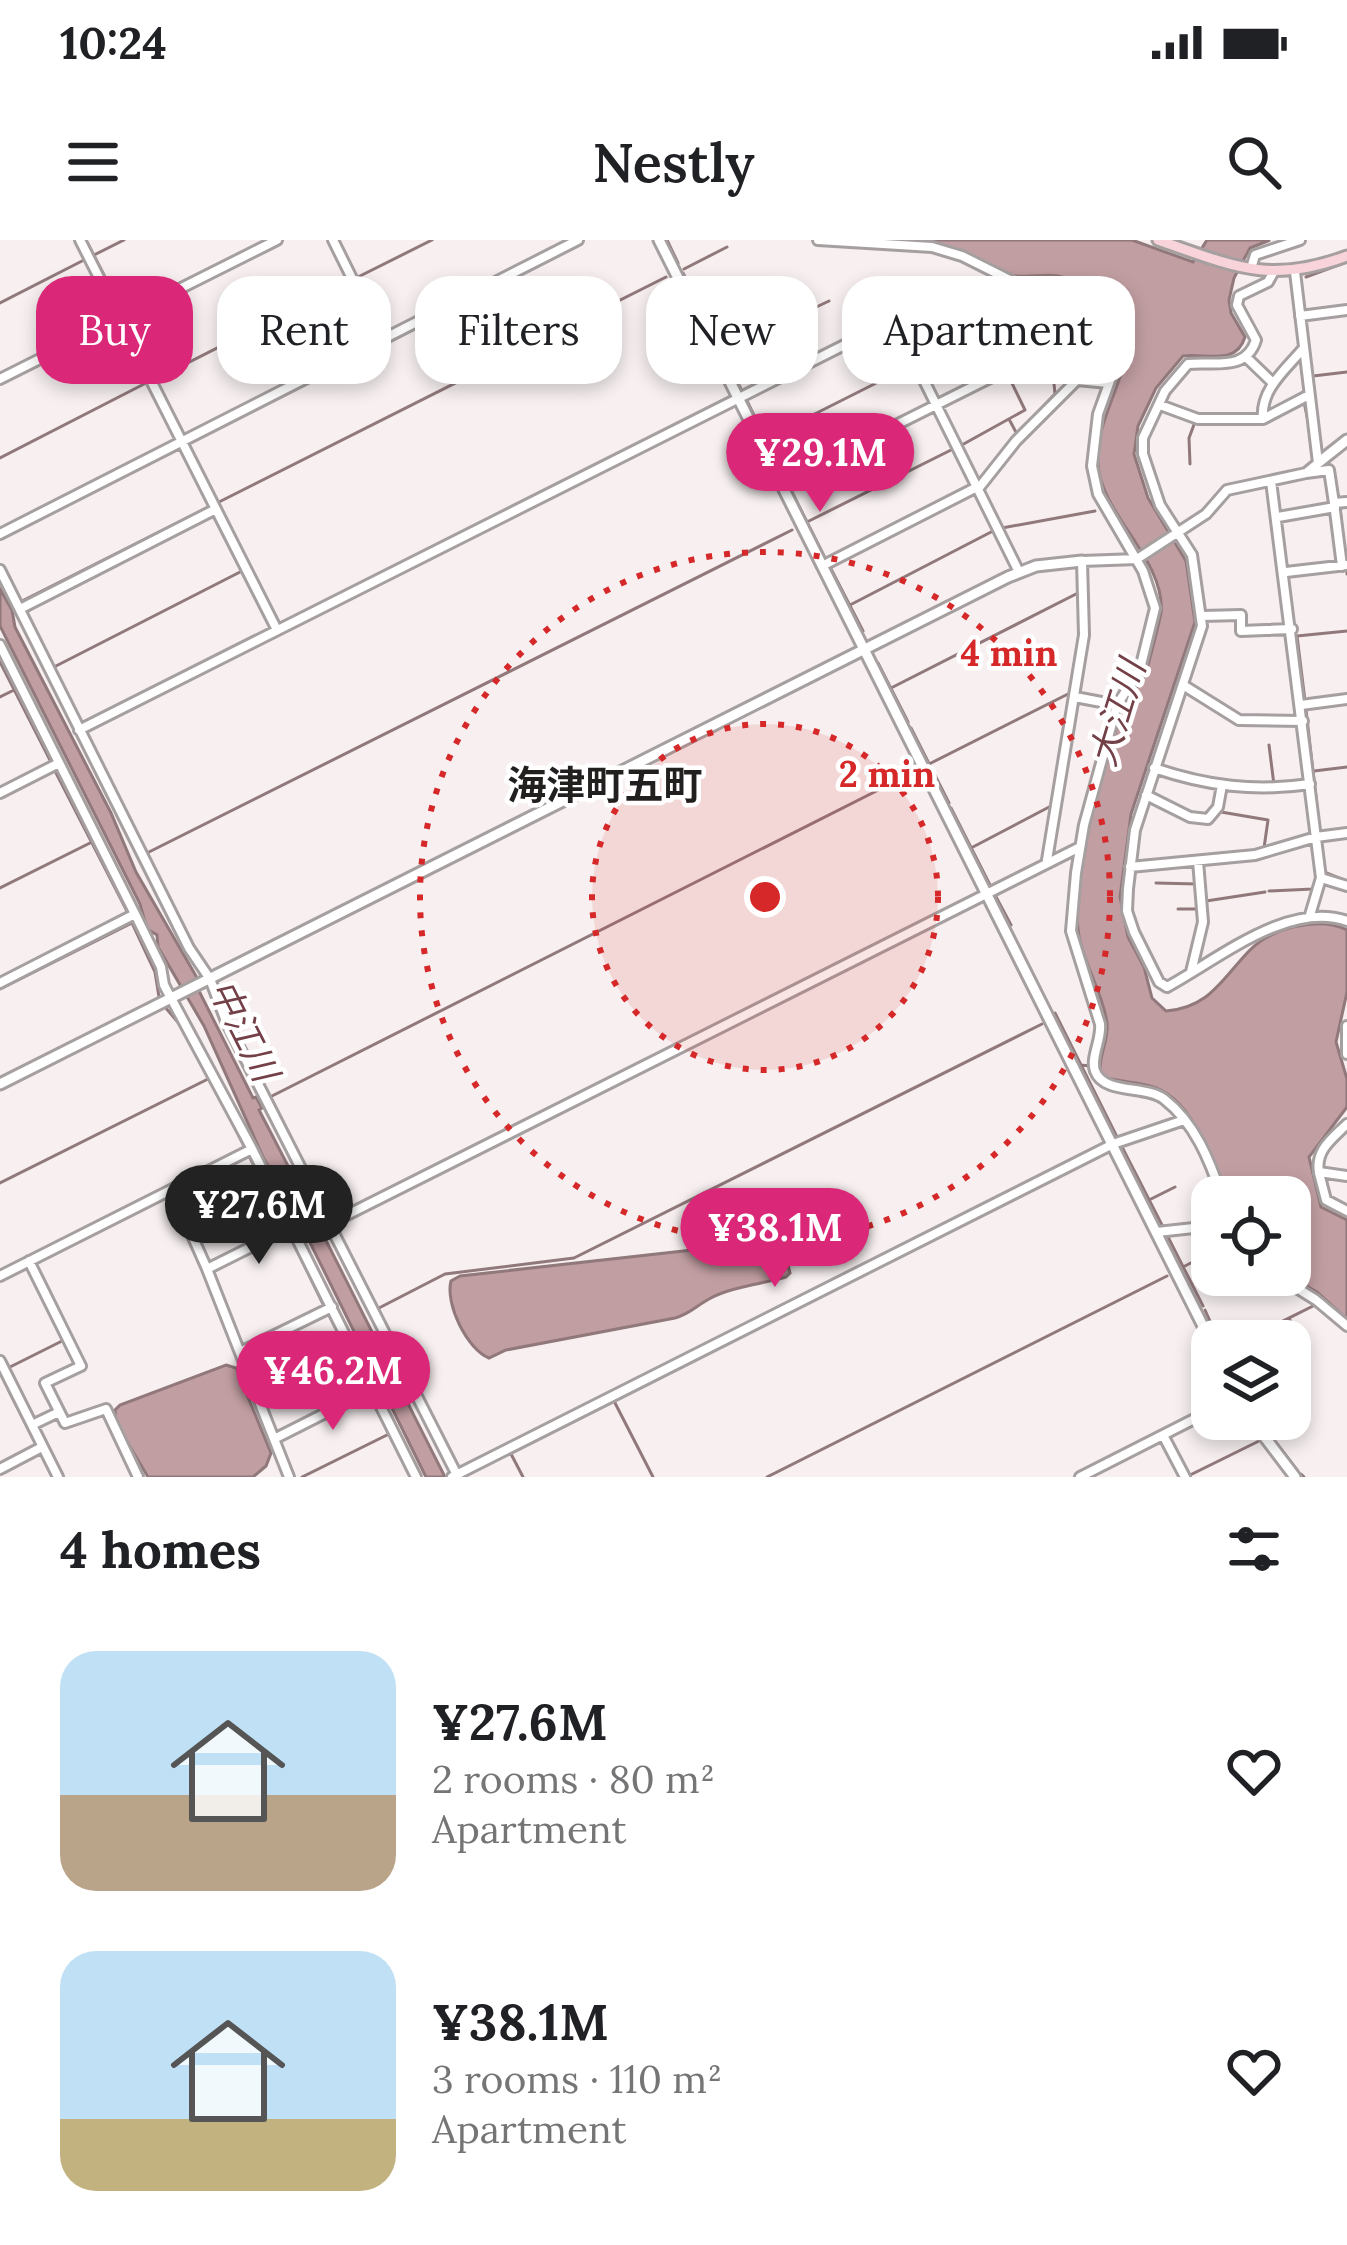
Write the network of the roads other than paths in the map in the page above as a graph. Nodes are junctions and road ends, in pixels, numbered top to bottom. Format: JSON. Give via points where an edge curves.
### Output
{"nodes":[{"id":1,"x":80,"y":240,"type":"edge"},
{"id":2,"x":277,"y":240,"type":"edge"},
{"id":3,"x":333,"y":240,"type":"edge"},
{"id":4,"x":578,"y":240,"type":"edge"},
{"id":5,"x":659,"y":240,"type":"edge"},
{"id":6,"x":818,"y":240,"type":"edge"},
{"id":7,"x":1158,"y":240,"type":"edge"},
{"id":8,"x":1199,"y":240,"type":"edge"},
{"id":9,"x":1300,"y":240,"type":"edge"},
{"id":10,"x":1193,"y":252,"type":"junction"},
{"id":11,"x":1347,"y":256,"type":"edge"},
{"id":12,"x":1248,"y":266,"type":"junction"},
{"id":13,"x":1294,"y":272,"type":"junction"},
{"id":14,"x":1273,"y":273,"type":"junction"},
{"id":15,"x":98,"y":276,"type":"edge"},
{"id":16,"x":351,"y":276,"type":"edge"},
{"id":17,"x":1002,"y":276,"type":"edge"},
{"id":18,"x":193,"y":282,"type":"edge"},
{"id":19,"x":1347,"y":310,"type":"edge"},
{"id":20,"x":1300,"y":316,"type":"junction"},
{"id":21,"x":391,"y":337,"type":"edge"},
{"id":22,"x":842,"y":346,"type":"edge"},
{"id":23,"x":1304,"y":348,"type":"junction"},
{"id":24,"x":1246,"y":357,"type":"junction"},
{"id":25,"x":36,"y":362,"type":"edge"},
{"id":26,"x":0,"y":380,"type":"edge"},
{"id":27,"x":1274,"y":383,"type":"junction"},
{"id":28,"x":153,"y":384,"type":"edge"},
{"id":29,"x":297,"y":384,"type":"edge"},
{"id":30,"x":926,"y":384,"type":"edge"},
{"id":31,"x":978,"y":384,"type":"edge"},
{"id":32,"x":1073,"y":384,"type":"edge"},
{"id":33,"x":1108,"y":384,"type":"edge"},
{"id":34,"x":1309,"y":395,"type":"junction"},
{"id":35,"x":736,"y":400,"type":"junction"},
{"id":36,"x":936,"y":405,"type":"junction"},
{"id":37,"x":1160,"y":405,"type":"junction"},
{"id":38,"x":1263,"y":418,"type":"junction"},
{"id":39,"x":1347,"y":440,"type":"edge"},
{"id":40,"x":182,"y":442,"type":"junction"},
{"id":41,"x":1318,"y":463,"type":"junction"},
{"id":42,"x":1306,"y":473,"type":"junction"},
{"id":43,"x":1271,"y":481,"type":"junction"},
{"id":44,"x":779,"y":484,"type":"junction"},
{"id":45,"x":978,"y":488,"type":"junction"},
{"id":46,"x":1347,"y":502,"type":"edge"},
{"id":47,"x":1334,"y":505,"type":"junction"},
{"id":48,"x":216,"y":509,"type":"junction"},
{"id":49,"x":1278,"y":517,"type":"junction"},
{"id":50,"x":1176,"y":533,"type":"junction"},
{"id":51,"x":0,"y":534,"type":"edge"},
{"id":52,"x":1138,"y":558,"type":"junction"},
{"id":53,"x":1082,"y":561,"type":"junction"},
{"id":54,"x":1344,"y":566,"type":"edge"},
{"id":55,"x":820,"y":567,"type":"junction"},
{"id":56,"x":0,"y":570,"type":"edge"},
{"id":57,"x":1019,"y":572,"type":"junction"},
{"id":58,"x":1286,"y":572,"type":"junction"},
{"id":59,"x":20,"y":609,"type":"junction"},
{"id":60,"x":1202,"y":616,"type":"junction"},
{"id":61,"x":1292,"y":629,"type":"junction"},
{"id":62,"x":277,"y":630,"type":"junction"},
{"id":63,"x":0,"y":644,"type":"edge"},
{"id":64,"x":862,"y":650,"type":"junction"},
{"id":65,"x":1183,"y":686,"type":"junction"},
{"id":66,"x":1075,"y":697,"type":"junction"},
{"id":67,"x":1347,"y":699,"type":"edge"},
{"id":68,"x":1117,"y":704,"type":"junction"},
{"id":69,"x":1301,"y":705,"type":"junction"},
{"id":70,"x":1303,"y":721,"type":"junction"},
{"id":71,"x":79,"y":730,"type":"junction"},
{"id":72,"x":59,"y":763,"type":"junction"},
{"id":73,"x":1154,"y":768,"type":"junction"},
{"id":74,"x":1310,"y":784,"type":"junction"},
{"id":75,"x":1222,"y":785,"type":"junction"},
{"id":76,"x":0,"y":793,"type":"edge"},
{"id":77,"x":1146,"y":795,"type":"junction"},
{"id":78,"x":1347,"y":833,"type":"edge"},
{"id":79,"x":1316,"y":837,"type":"junction"},
{"id":80,"x":1079,"y":847,"type":"junction"},
{"id":81,"x":1046,"y":861,"type":"junction"},
{"id":82,"x":1198,"y":861,"type":"junction"},
{"id":83,"x":1130,"y":867,"type":"junction"},
{"id":84,"x":1321,"y":878,"type":"junction"},
{"id":85,"x":1347,"y":886,"type":"edge"},
{"id":86,"x":986,"y":894,"type":"junction"},
{"id":87,"x":135,"y":914,"type":"junction"},
{"id":88,"x":1310,"y":915,"type":"junction"},
{"id":89,"x":1347,"y":921,"type":"edge"},
{"id":90,"x":1190,"y":974,"type":"junction"},
{"id":91,"x":207,"y":980,"type":"junction"},
{"id":92,"x":0,"y":982,"type":"edge"},
{"id":93,"x":171,"y":998,"type":"junction"},
{"id":94,"x":1347,"y":1027,"type":"edge"},
{"id":95,"x":1347,"y":1054,"type":"edge"},
{"id":96,"x":0,"y":1084,"type":"edge"},
{"id":97,"x":1184,"y":1120,"type":"junction"},
{"id":98,"x":1347,"y":1124,"type":"edge"},
{"id":99,"x":1113,"y":1144,"type":"junction"},
{"id":100,"x":252,"y":1149,"type":"junction"},
{"id":101,"x":1319,"y":1172,"type":"junction"},
{"id":102,"x":1213,"y":1176,"type":"edge"},
{"id":103,"x":1347,"y":1176,"type":"edge"},
{"id":104,"x":172,"y":1190,"type":"junction"},
{"id":105,"x":1347,"y":1211,"type":"edge"},
{"id":106,"x":329,"y":1224,"type":"junction"},
{"id":107,"x":291,"y":1227,"type":"junction"},
{"id":108,"x":1191,"y":1228,"type":"edge"},
{"id":109,"x":1157,"y":1232,"type":"junction"},
{"id":110,"x":29,"y":1262,"type":"junction"},
{"id":111,"x":207,"y":1268,"type":"junction"},
{"id":112,"x":0,"y":1276,"type":"edge"},
{"id":113,"x":1310,"y":1296,"type":"edge"},
{"id":114,"x":332,"y":1307,"type":"junction"},
{"id":115,"x":1200,"y":1320,"type":"edge"},
{"id":116,"x":1347,"y":1326,"type":"edge"},
{"id":117,"x":240,"y":1352,"type":"junction"},
{"id":118,"x":0,"y":1361,"type":"edge"},
{"id":119,"x":373,"y":1389,"type":"junction"},
{"id":120,"x":59,"y":1412,"type":"junction"},
{"id":121,"x":1191,"y":1421,"type":"edge"},
{"id":122,"x":32,"y":1425,"type":"junction"},
{"id":123,"x":1163,"y":1435,"type":"junction"},
{"id":124,"x":274,"y":1438,"type":"junction"},
{"id":125,"x":1267,"y":1440,"type":"edge"},
{"id":126,"x":43,"y":1448,"type":"junction"},
{"id":127,"x":0,"y":1469,"type":"edge"},
{"id":128,"x":456,"y":1476,"type":"edge"},
{"id":129,"x":58,"y":1477,"type":"edge"},
{"id":130,"x":138,"y":1477,"type":"edge"},
{"id":131,"x":289,"y":1477,"type":"edge"},
{"id":132,"x":416,"y":1477,"type":"edge"},
{"id":133,"x":1080,"y":1477,"type":"edge"},
{"id":134,"x":1185,"y":1477,"type":"edge"},
{"id":135,"x":1294,"y":1477,"type":"edge"}],
"edges":[{"from":1,"to":15,"type":"street"},
{"from":2,"to":18,"type":"street"},
{"from":3,"to":16,"type":"street"},
{"from":4,"to":21,"type":"street"},
{"from":5,"to":35,"type":"street"},
{"from":6,"to":17,"type":"street","via":[[932,247]]},
{"from":7,"to":10,"type":"main road"},
{"from":8,"to":10,"type":"street"},
{"from":9,"to":12,"type":"street","via":[[1256,255]]},
{"from":10,"to":12,"type":"main road"},
{"from":11,"to":13,"type":"main road"},
{"from":12,"to":14,"type":"main road"},
{"from":13,"to":14,"type":"main road"},
{"from":13,"to":20,"type":"street"},
{"from":14,"to":24,"type":"street","via":[[1239,296],[1256,340]]},
{"from":19,"to":20,"type":"street"},
{"from":20,"to":23,"type":"street"},
{"from":22,"to":35,"type":"street"},
{"from":23,"to":27,"type":"street"},
{"from":23,"to":34,"type":"street"},
{"from":24,"to":27,"type":"street"},
{"from":24,"to":37,"type":"street","via":[[1188,364]]},
{"from":25,"to":26,"type":"street"},
{"from":27,"to":38,"type":"street"},
{"from":28,"to":40,"type":"street"},
{"from":29,"to":40,"type":"street"},
{"from":30,"to":36,"type":"street"},
{"from":31,"to":36,"type":"street"},
{"from":32,"to":45,"type":"street"},
{"from":33,"to":52,"type":"street","via":[[1091,466],[1098,494]]},
{"from":34,"to":38,"type":"street"},
{"from":34,"to":41,"type":"street"},
{"from":35,"to":44,"type":"street"},
{"from":35,"to":62,"type":"street"},
{"from":36,"to":44,"type":"street"},
{"from":36,"to":45,"type":"street"},
{"from":37,"to":38,"type":"street","via":[[1198,419]]},
{"from":37,"to":50,"type":"street","via":[[1143,454]]},
{"from":39,"to":41,"type":"street"},
{"from":40,"to":48,"type":"street"},
{"from":40,"to":51,"type":"street"},
{"from":41,"to":42,"type":"street"},
{"from":42,"to":43,"type":"street"},
{"from":42,"to":47,"type":"street","via":[[1329,470]]},
{"from":43,"to":49,"type":"street"},
{"from":43,"to":50,"type":"street","via":[[1226,490]]},
{"from":44,"to":55,"type":"street"},
{"from":45,"to":55,"type":"street"},
{"from":45,"to":57,"type":"street"},
{"from":46,"to":47,"type":"street"},
{"from":47,"to":49,"type":"street"},
{"from":47,"to":54,"type":"street"},
{"from":48,"to":59,"type":"street"},
{"from":48,"to":62,"type":"street"},
{"from":49,"to":58,"type":"street"},
{"from":50,"to":52,"type":"street"},
{"from":50,"to":60,"type":"street","via":[[1192,555]]},
{"from":52,"to":53,"type":"street"},
{"from":52,"to":68,"type":"street","via":[[1155,608],[1140,669]]},
{"from":53,"to":57,"type":"street"},
{"from":53,"to":66,"type":"street"},
{"from":54,"to":58,"type":"street"},
{"from":55,"to":64,"type":"street"},
{"from":56,"to":59,"type":"street"},
{"from":57,"to":64,"type":"street"},
{"from":58,"to":61,"type":"street"},
{"from":59,"to":71,"type":"street"},
{"from":60,"to":61,"type":"street","via":[[1241,615],[1241,631]]},
{"from":60,"to":65,"type":"street"},
{"from":61,"to":69,"type":"street"},
{"from":62,"to":71,"type":"street"},
{"from":63,"to":72,"type":"street"},
{"from":64,"to":86,"type":"street"},
{"from":64,"to":91,"type":"street"},
{"from":65,"to":70,"type":"street","via":[[1240,720]]},
{"from":65,"to":73,"type":"street"},
{"from":66,"to":68,"type":"street"},
{"from":66,"to":81,"type":"street"},
{"from":67,"to":69,"type":"street"},
{"from":68,"to":80,"type":"street"},
{"from":69,"to":70,"type":"street"},
{"from":70,"to":74,"type":"street"},
{"from":71,"to":91,"type":"street"},
{"from":72,"to":76,"type":"street"},
{"from":72,"to":87,"type":"street"},
{"from":73,"to":75,"type":"street"},
{"from":73,"to":77,"type":"street"},
{"from":74,"to":75,"type":"street"},
{"from":74,"to":79,"type":"street"},
{"from":75,"to":77,"type":"street","via":[[1208,819]]},
{"from":77,"to":83,"type":"street"},
{"from":78,"to":79,"type":"street"},
{"from":79,"to":82,"type":"street"},
{"from":79,"to":84,"type":"street"},
{"from":80,"to":81,"type":"street"},
{"from":80,"to":97,"type":"street","via":[[1071,931],[1100,1024],[1095,1070],[1111,1085],[1162,1097]]},
{"from":81,"to":86,"type":"street"},
{"from":82,"to":83,"type":"street"},
{"from":82,"to":90,"type":"street","via":[[1203,932]]},
{"from":83,"to":90,"type":"street","via":[[1127,911],[1159,982],[1167,987]]},
{"from":84,"to":85,"type":"street"},
{"from":84,"to":88,"type":"street"},
{"from":86,"to":99,"type":"street"},
{"from":86,"to":106,"type":"street"},
{"from":87,"to":92,"type":"street"},
{"from":87,"to":93,"type":"street"},
{"from":88,"to":89,"type":"street"},
{"from":88,"to":90,"type":"street"},
{"from":91,"to":93,"type":"street"},
{"from":91,"to":106,"type":"street"},
{"from":93,"to":96,"type":"street"},
{"from":93,"to":100,"type":"street"},
{"from":94,"to":95,"type":"street"},
{"from":97,"to":99,"type":"street"},
{"from":97,"to":102,"type":"street"},
{"from":98,"to":101,"type":"street","via":[[1319,1154]]},
{"from":99,"to":109,"type":"street"},
{"from":99,"to":128,"type":"street"},
{"from":100,"to":104,"type":"street"},
{"from":100,"to":107,"type":"street"},
{"from":101,"to":103,"type":"street"},
{"from":101,"to":105,"type":"street","via":[[1326,1200]]},
{"from":104,"to":110,"type":"street"},
{"from":104,"to":111,"type":"street"},
{"from":106,"to":128,"type":"street"},
{"from":107,"to":111,"type":"street"},
{"from":107,"to":114,"type":"street"},
{"from":108,"to":109,"type":"street"},
{"from":109,"to":115,"type":"street"},
{"from":110,"to":112,"type":"street"},
{"from":110,"to":120,"type":"street","via":[[81,1366],[45,1384]]},
{"from":111,"to":117,"type":"street"},
{"from":113,"to":116,"type":"street"},
{"from":114,"to":117,"type":"street"},
{"from":114,"to":119,"type":"street"},
{"from":117,"to":124,"type":"street"},
{"from":118,"to":122,"type":"street"},
{"from":119,"to":124,"type":"street"},
{"from":119,"to":132,"type":"street"},
{"from":120,"to":122,"type":"street"},
{"from":120,"to":130,"type":"street","via":[[65,1423],[106,1409]]},
{"from":121,"to":123,"type":"street"},
{"from":122,"to":126,"type":"street"},
{"from":123,"to":133,"type":"street"},
{"from":123,"to":134,"type":"street"},
{"from":124,"to":131,"type":"street"},
{"from":125,"to":135,"type":"street"},
{"from":126,"to":127,"type":"street"},
{"from":126,"to":129,"type":"street"}]}
